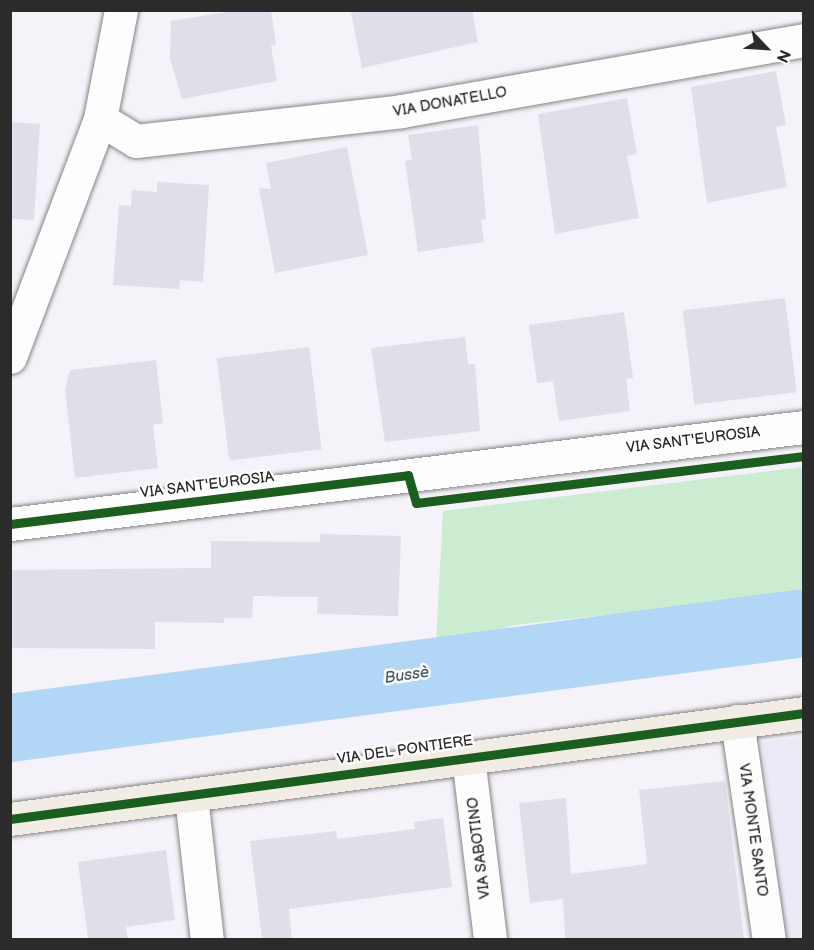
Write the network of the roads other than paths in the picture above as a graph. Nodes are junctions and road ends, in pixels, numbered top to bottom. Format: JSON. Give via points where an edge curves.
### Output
{"nodes":[{"id":1,"x":121,"y":10,"type":"edge"},
{"id":2,"x":804,"y":40,"type":"edge"},
{"id":3,"x":100,"y":120,"type":"junction"},
{"id":4,"x":10,"y":357,"type":"edge"},
{"id":5,"x":804,"y":427,"type":"edge"},
{"id":6,"x":10,"y":524,"type":"edge"},
{"id":7,"x":804,"y":713,"type":"edge"},
{"id":8,"x":737,"y":722,"type":"junction"},
{"id":9,"x":468,"y":757,"type":"junction"},
{"id":10,"x":191,"y":796,"type":"junction"},
{"id":11,"x":10,"y":819,"type":"edge"},
{"id":12,"x":207,"y":939,"type":"edge"},
{"id":13,"x":490,"y":939,"type":"edge"},
{"id":14,"x":769,"y":939,"type":"edge"}],
"edges":[{"from":1,"to":3,"type":"street"},
{"from":2,"to":3,"type":"street","name":"VIA DONATELLO","via":[[402,111],[136,141]]},
{"from":3,"to":4,"type":"street"},
{"from":5,"to":6,"type":"street","name":"VIA SANT'EUROSIA"},
{"from":7,"to":8,"type":"main road","name":"VIA DEL PONTIERE"},
{"from":8,"to":9,"type":"main road","name":"VIA DEL PONTIERE"},
{"from":8,"to":14,"type":"street","name":"VIA MONTE SANTO"},
{"from":9,"to":10,"type":"main road","name":"VIA DEL PONTIERE"},
{"from":9,"to":13,"type":"street","name":"VIA SABOTINO"},
{"from":10,"to":11,"type":"main road","name":"VIA DEL PONTIERE"},
{"from":10,"to":12,"type":"street"}]}
